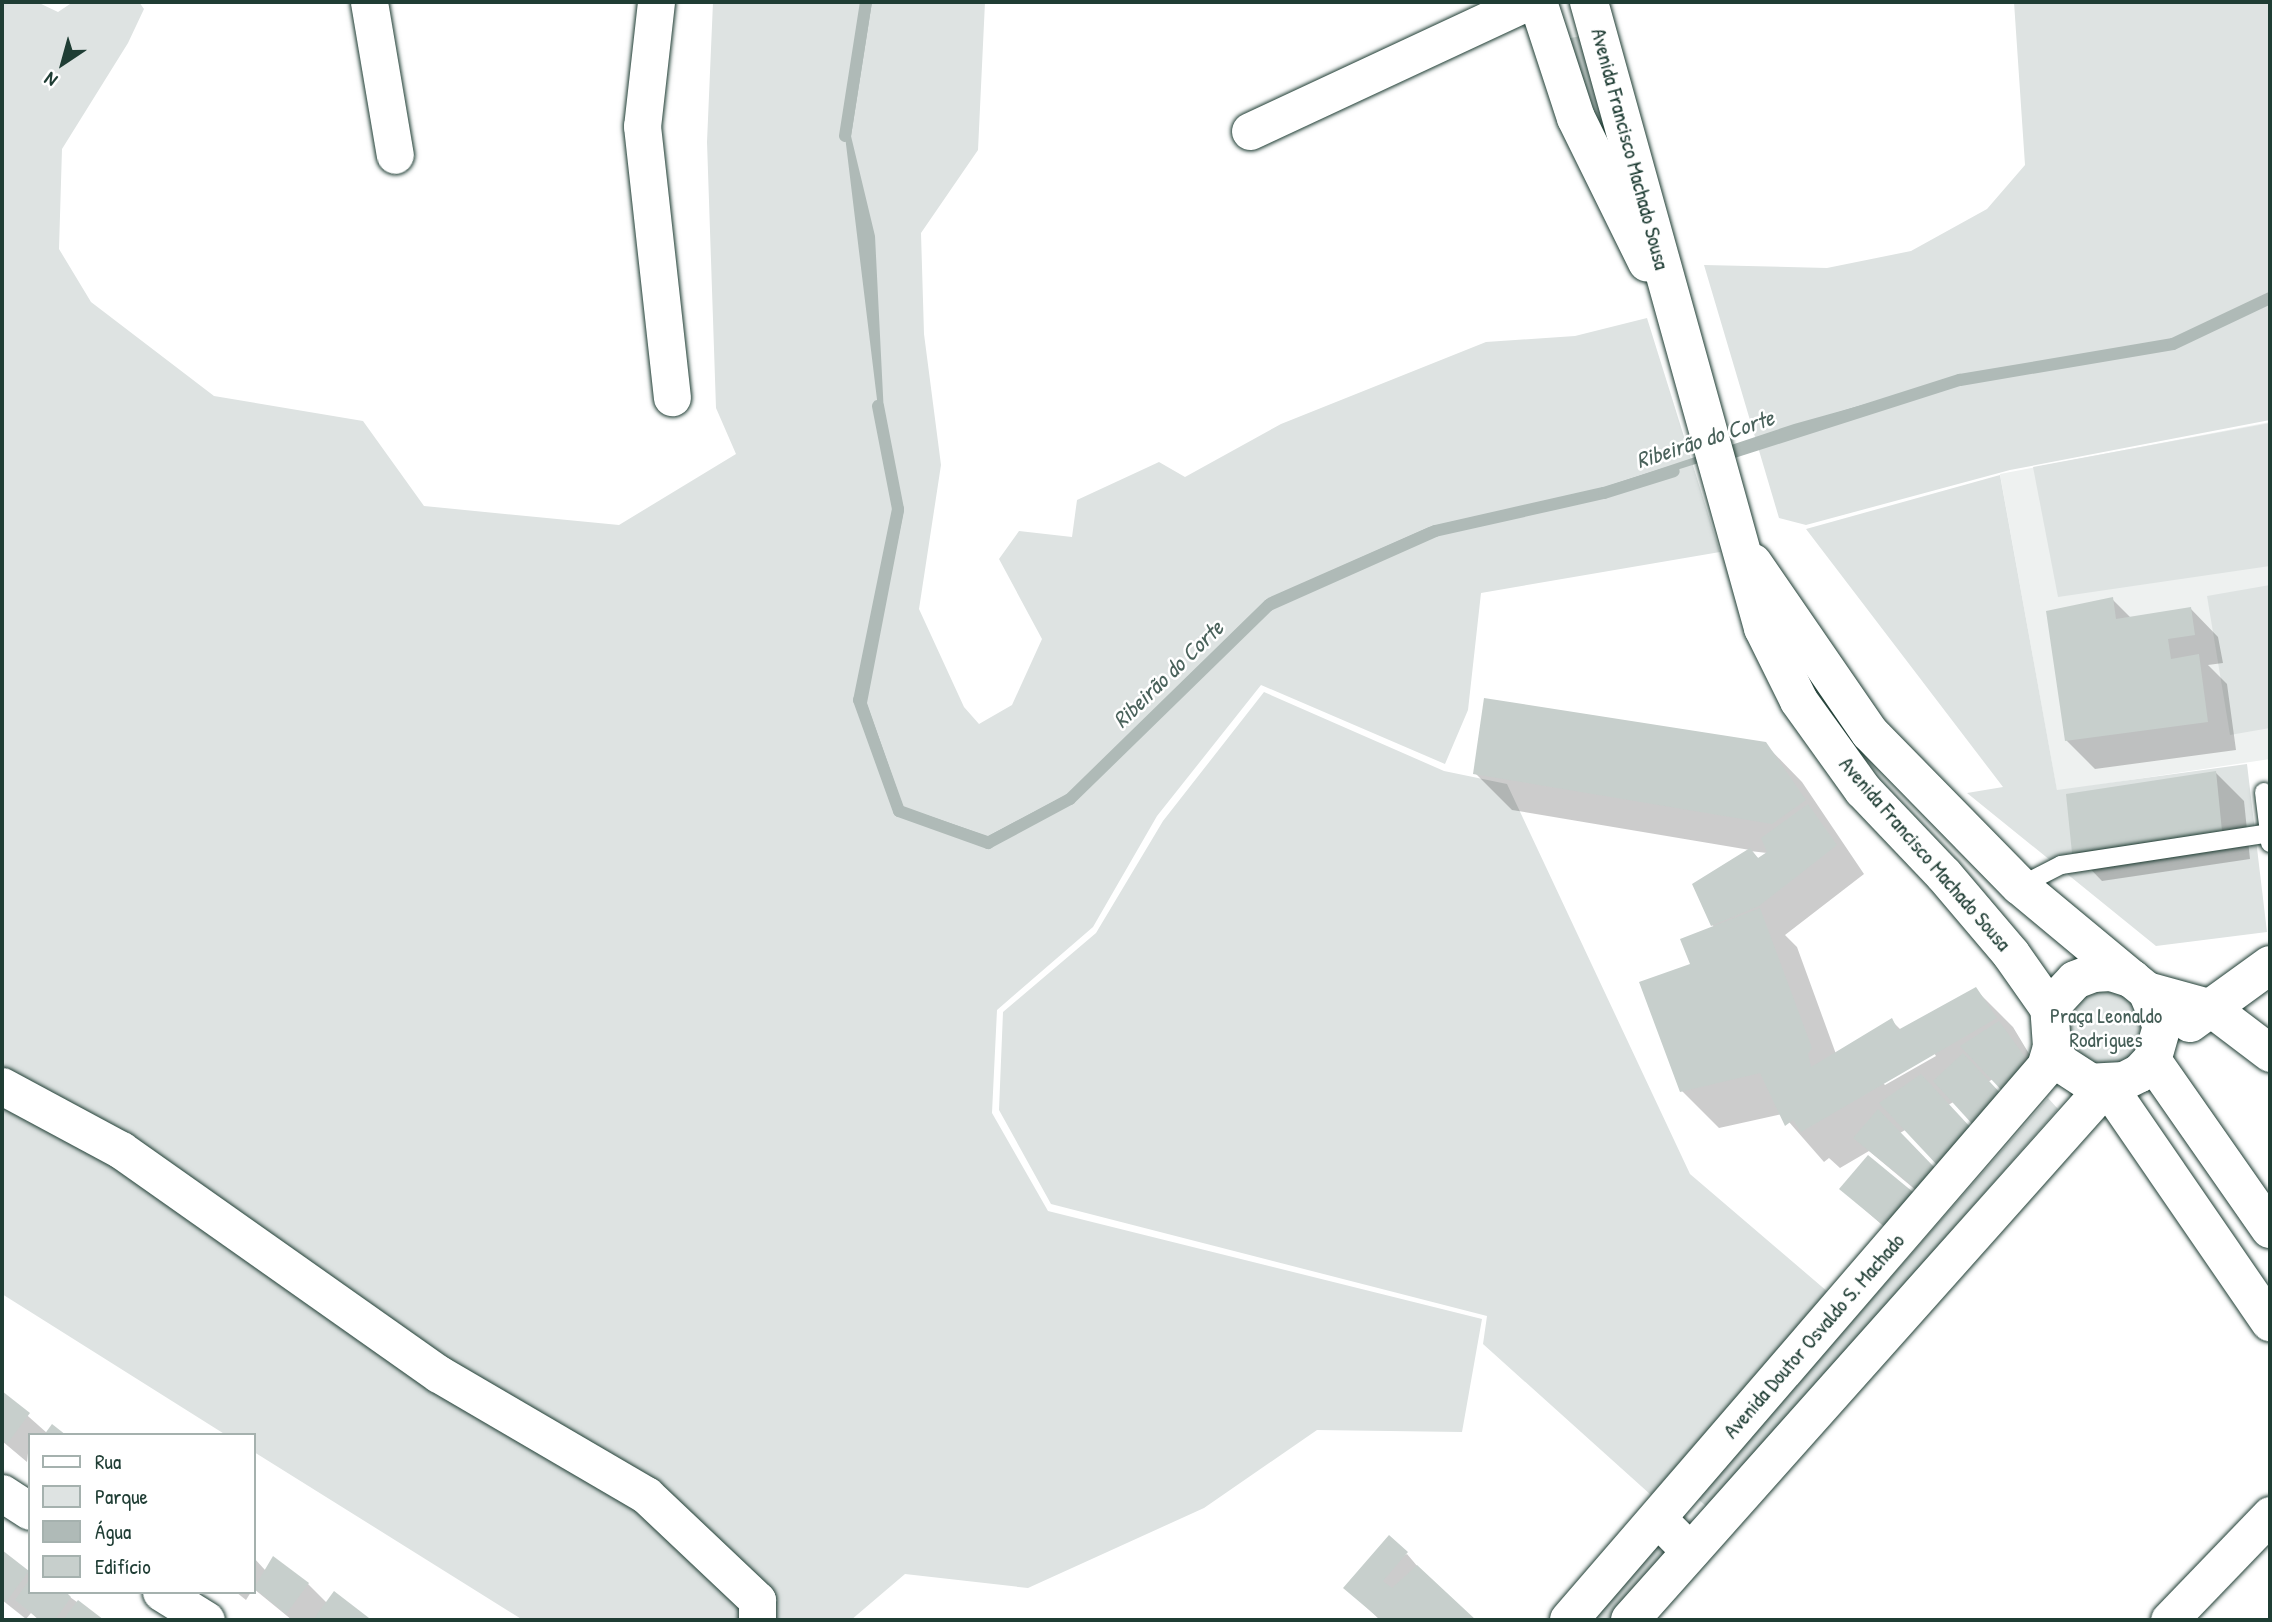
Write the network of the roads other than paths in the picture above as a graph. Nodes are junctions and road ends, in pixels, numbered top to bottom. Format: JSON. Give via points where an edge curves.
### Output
{"nodes":[{"id":1,"x":369,"y":2,"type":"edge"},
{"id":2,"x":656,"y":2,"type":"edge"},
{"id":3,"x":1527,"y":2,"type":"edge"},
{"id":4,"x":1538,"y":2,"type":"edge"},
{"id":5,"x":1589,"y":2,"type":"edge"},
{"id":6,"x":1250,"y":131,"type":"dead end"},
{"id":7,"x":395,"y":155,"type":"dead end"},
{"id":8,"x":1669,"y":296,"type":"junction"},
{"id":9,"x":671,"y":397,"type":"dead end"},
{"id":10,"x":1739,"y":545,"type":"junction"},
{"id":11,"x":2264,"y":792,"type":"dead end"},
{"id":12,"x":2270,"y":838,"type":"edge"},
{"id":13,"x":2020,"y":886,"type":"junction"},
{"id":14,"x":2270,"y":965,"type":"edge"},
{"id":15,"x":2139,"y":985,"type":"junction"},
{"id":16,"x":2049,"y":1008,"type":"junction"},
{"id":17,"x":2212,"y":1009,"type":"junction"},
{"id":18,"x":2052,"y":1047,"type":"junction"},
{"id":19,"x":2156,"y":1052,"type":"junction"},
{"id":20,"x":2270,"y":1053,"type":"edge"},
{"id":21,"x":2107,"y":1085,"type":"junction"},
{"id":22,"x":2,"y":1086,"type":"edge"},
{"id":23,"x":2270,"y":1229,"type":"edge"},
{"id":24,"x":2270,"y":1322,"type":"edge"},
{"id":25,"x":2,"y":1493,"type":"edge"},
{"id":26,"x":28,"y":1510,"type":"edge"},
{"id":27,"x":2270,"y":1515,"type":"edge"},
{"id":28,"x":1657,"y":1518,"type":"junction"},
{"id":29,"x":1690,"y":1552,"type":"junction"},
{"id":30,"x":164,"y":1594,"type":"edge"},
{"id":31,"x":206,"y":1620,"type":"edge"},
{"id":32,"x":757,"y":1620,"type":"edge"},
{"id":33,"x":1569,"y":1620,"type":"edge"},
{"id":34,"x":1630,"y":1620,"type":"edge"},
{"id":35,"x":2169,"y":1620,"type":"edge"}],
"edges":[{"from":1,"to":7,"type":"street"},
{"from":2,"to":9,"type":"street","via":[[642,126]]},
{"from":3,"to":6,"type":"street"},
{"from":4,"to":8,"type":"main road","name":"Avenida Francisco Machado Sousa","via":[[1576,118],[1634,241]]},
{"from":5,"to":8,"type":"main road","name":"Avenida Francisco Machado Sousa"},
{"from":8,"to":10,"type":"main road","name":"Avenida Francisco Machado Sousa"},
{"from":10,"to":13,"type":"main road","name":"Avenida Francisco Machado Sousa","via":[[1870,733]]},
{"from":10,"to":16,"type":"main road","name":"Avenida Francisco Machado Sousa","via":[[1763,628],[1800,701],[1863,790],[1944,875],[2011,954]]},
{"from":11,"to":12,"type":"lane"},
{"from":12,"to":13,"type":"lane","via":[[2061,865]]},
{"from":13,"to":15,"type":"main road","name":"Avenida Francisco Machado Sousa"},
{"from":14,"to":17,"type":"main road"},
{"from":15,"to":16,"type":"main road","via":[[2094,973],[2075,980]]},
{"from":15,"to":17,"type":"main road"},
{"from":15,"to":19,"type":"main road","via":[[2162,1026]]},
{"from":16,"to":18,"type":"main road"},
{"from":17,"to":19,"type":"main road"},
{"from":17,"to":20,"type":"street"},
{"from":18,"to":21,"type":"main road","via":[[2073,1074]]},
{"from":18,"to":28,"type":"main road","name":"Avenida Doutor Osvaldo S. Machado","via":[[2046,1067]]},
{"from":19,"to":21,"type":"main road","via":[[2140,1073]]},
{"from":19,"to":23,"type":"main road"},
{"from":21,"to":24,"type":"main road"},
{"from":21,"to":29,"type":"main road"},
{"from":22,"to":32,"type":"street","via":[[121,1150],[439,1374],[646,1495],[757,1600]]},
{"from":25,"to":26,"type":"street"},
{"from":27,"to":35,"type":"street"},
{"from":28,"to":29,"type":"street"},
{"from":28,"to":33,"type":"main road","name":"Avenida Doutor Osvaldo S. Machado"},
{"from":29,"to":34,"type":"main road"},
{"from":30,"to":31,"type":"street"}]}
